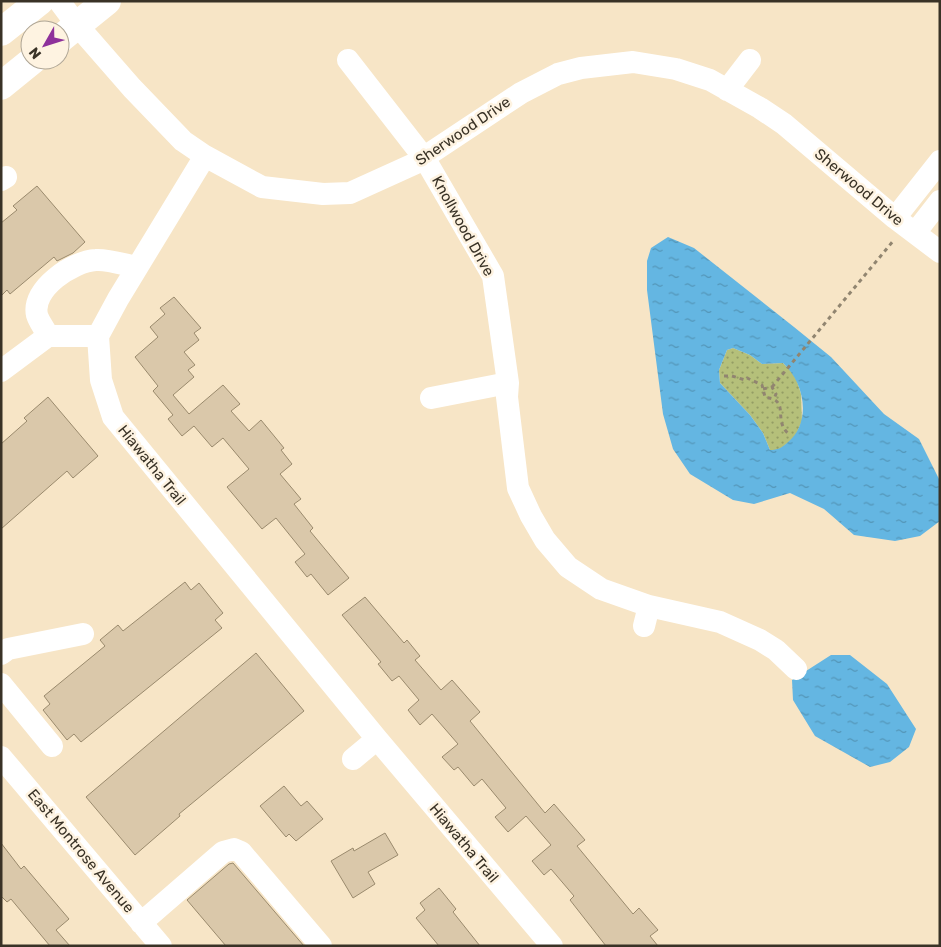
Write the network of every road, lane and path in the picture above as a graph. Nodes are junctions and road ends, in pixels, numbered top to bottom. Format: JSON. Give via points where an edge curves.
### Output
{"nodes":[{"id":1,"x":40,"y":1,"type":"edge"},
{"id":2,"x":59,"y":1,"type":"edge"},
{"id":3,"x":106,"y":1,"type":"edge"},
{"id":4,"x":65,"y":20,"type":"edge"},
{"id":5,"x":70,"y":31,"type":"edge"},
{"id":6,"x":1,"y":32,"type":"edge"},
{"id":7,"x":70,"y":33,"type":"edge"},
{"id":8,"x":348,"y":60,"type":"dead end"},
{"id":9,"x":750,"y":60,"type":"dead end"},
{"id":10,"x":21,"y":70,"type":"edge"},
{"id":11,"x":1,"y":86,"type":"edge"},
{"id":12,"x":727,"y":90,"type":"junction"},
{"id":13,"x":205,"y":156,"type":"junction"},
{"id":14,"x":424,"y":159,"type":"junction"},
{"id":15,"x":940,"y":160,"type":"edge"},
{"id":16,"x":940,"y":201,"type":"edge"},
{"id":17,"x":905,"y":226,"type":"junction"},
{"id":18,"x":940,"y":252,"type":"edge"},
{"id":19,"x":137,"y":267,"type":"junction"},
{"id":20,"x":48,"y":336,"type":"junction"},
{"id":21,"x":98,"y":336,"type":"junction"},
{"id":22,"x":1,"y":371,"type":"edge"},
{"id":23,"x":724,"y":376,"type":"dead end"},
{"id":24,"x":508,"y":383,"type":"junction"},
{"id":25,"x":772,"y":387,"type":"junction"},
{"id":26,"x":763,"y":388,"type":"junction"},
{"id":27,"x":431,"y":398,"type":"dead end"},
{"id":28,"x":774,"y":399,"type":"junction"},
{"id":29,"x":789,"y":434,"type":"dead end"},
{"id":30,"x":83,"y":634,"type":"dead end"},
{"id":31,"x":1,"y":654,"type":"edge"},
{"id":32,"x":796,"y":669,"type":"dead end"},
{"id":33,"x":1,"y":684,"type":"edge"},
{"id":34,"x":377,"y":739,"type":"junction"},
{"id":35,"x":52,"y":746,"type":"dead end"},
{"id":36,"x":1,"y":757,"type":"edge"},
{"id":37,"x":353,"y":759,"type":"dead end"},
{"id":38,"x":141,"y":923,"type":"junction"},
{"id":39,"x":161,"y":946,"type":"edge"},
{"id":40,"x":321,"y":946,"type":"edge"},
{"id":41,"x":552,"y":946,"type":"edge"}],
"edges":[{"from":1,"to":6,"type":"highway"},
{"from":2,"to":4,"type":"street","name":"Sherwood Drive"},
{"from":3,"to":5,"type":"highway"},
{"from":7,"to":13,"type":"street","name":"Sherwood Drive","via":[[132,88],[183,142]]},
{"from":8,"to":14,"type":"street","name":"Knollwood Drive"},
{"from":9,"to":12,"type":"street"},
{"from":10,"to":11,"type":"highway"},
{"from":12,"to":14,"type":"street","name":"Sherwood Drive","via":[[710,80],[676,69],[633,62],[581,68],[558,74],[521,93]]},
{"from":12,"to":17,"type":"street","name":"Sherwood Drive","via":[[784,124]]},
{"from":13,"to":14,"type":"street","name":"Sherwood Drive","via":[[262,186],[323,194],[350,193]]},
{"from":13,"to":19,"type":"street"},
{"from":14,"to":24,"type":"street","name":"Knollwood Drive","via":[[493,276]]},
{"from":15,"to":17,"type":"street"},
{"from":16,"to":17,"type":"street"},
{"from":17,"to":18,"type":"street","name":"Sherwood Drive"},
{"from":17,"to":25,"type":"path"},
{"from":19,"to":20,"type":"street","via":[[96,260],[74,266],[51,282],[37,301],[37,315]]},
{"from":19,"to":21,"type":"street"},
{"from":20,"to":21,"type":"street"},
{"from":20,"to":22,"type":"street"},
{"from":21,"to":34,"type":"street","name":"Hiawatha Trail","via":[[101,380],[113,417]]},
{"from":23,"to":26,"type":"path","via":[[757,381]]},
{"from":24,"to":27,"type":"street"},
{"from":24,"to":32,"type":"street","name":"Knollwood Drive","via":[[518,488],[545,540],[568,568],[646,616],[720,622],[760,640]]},
{"from":25,"to":26,"type":"path"},
{"from":25,"to":28,"type":"path","via":[[776,394]]},
{"from":26,"to":28,"type":"path","via":[[765,397]]},
{"from":28,"to":29,"type":"path","via":[[781,409],[780,423]]},
{"from":30,"to":31,"type":"street","via":[[8,649]]},
{"from":33,"to":35,"type":"street"},
{"from":34,"to":37,"type":"street"},
{"from":34,"to":41,"type":"street","name":"Hiawatha Trail"},
{"from":36,"to":38,"type":"street","name":"East Montrose Avenue"},
{"from":38,"to":39,"type":"street","name":"East Montrose Avenue"},
{"from":38,"to":40,"type":"street","via":[[222,852],[234,849],[241,852]]}]}
